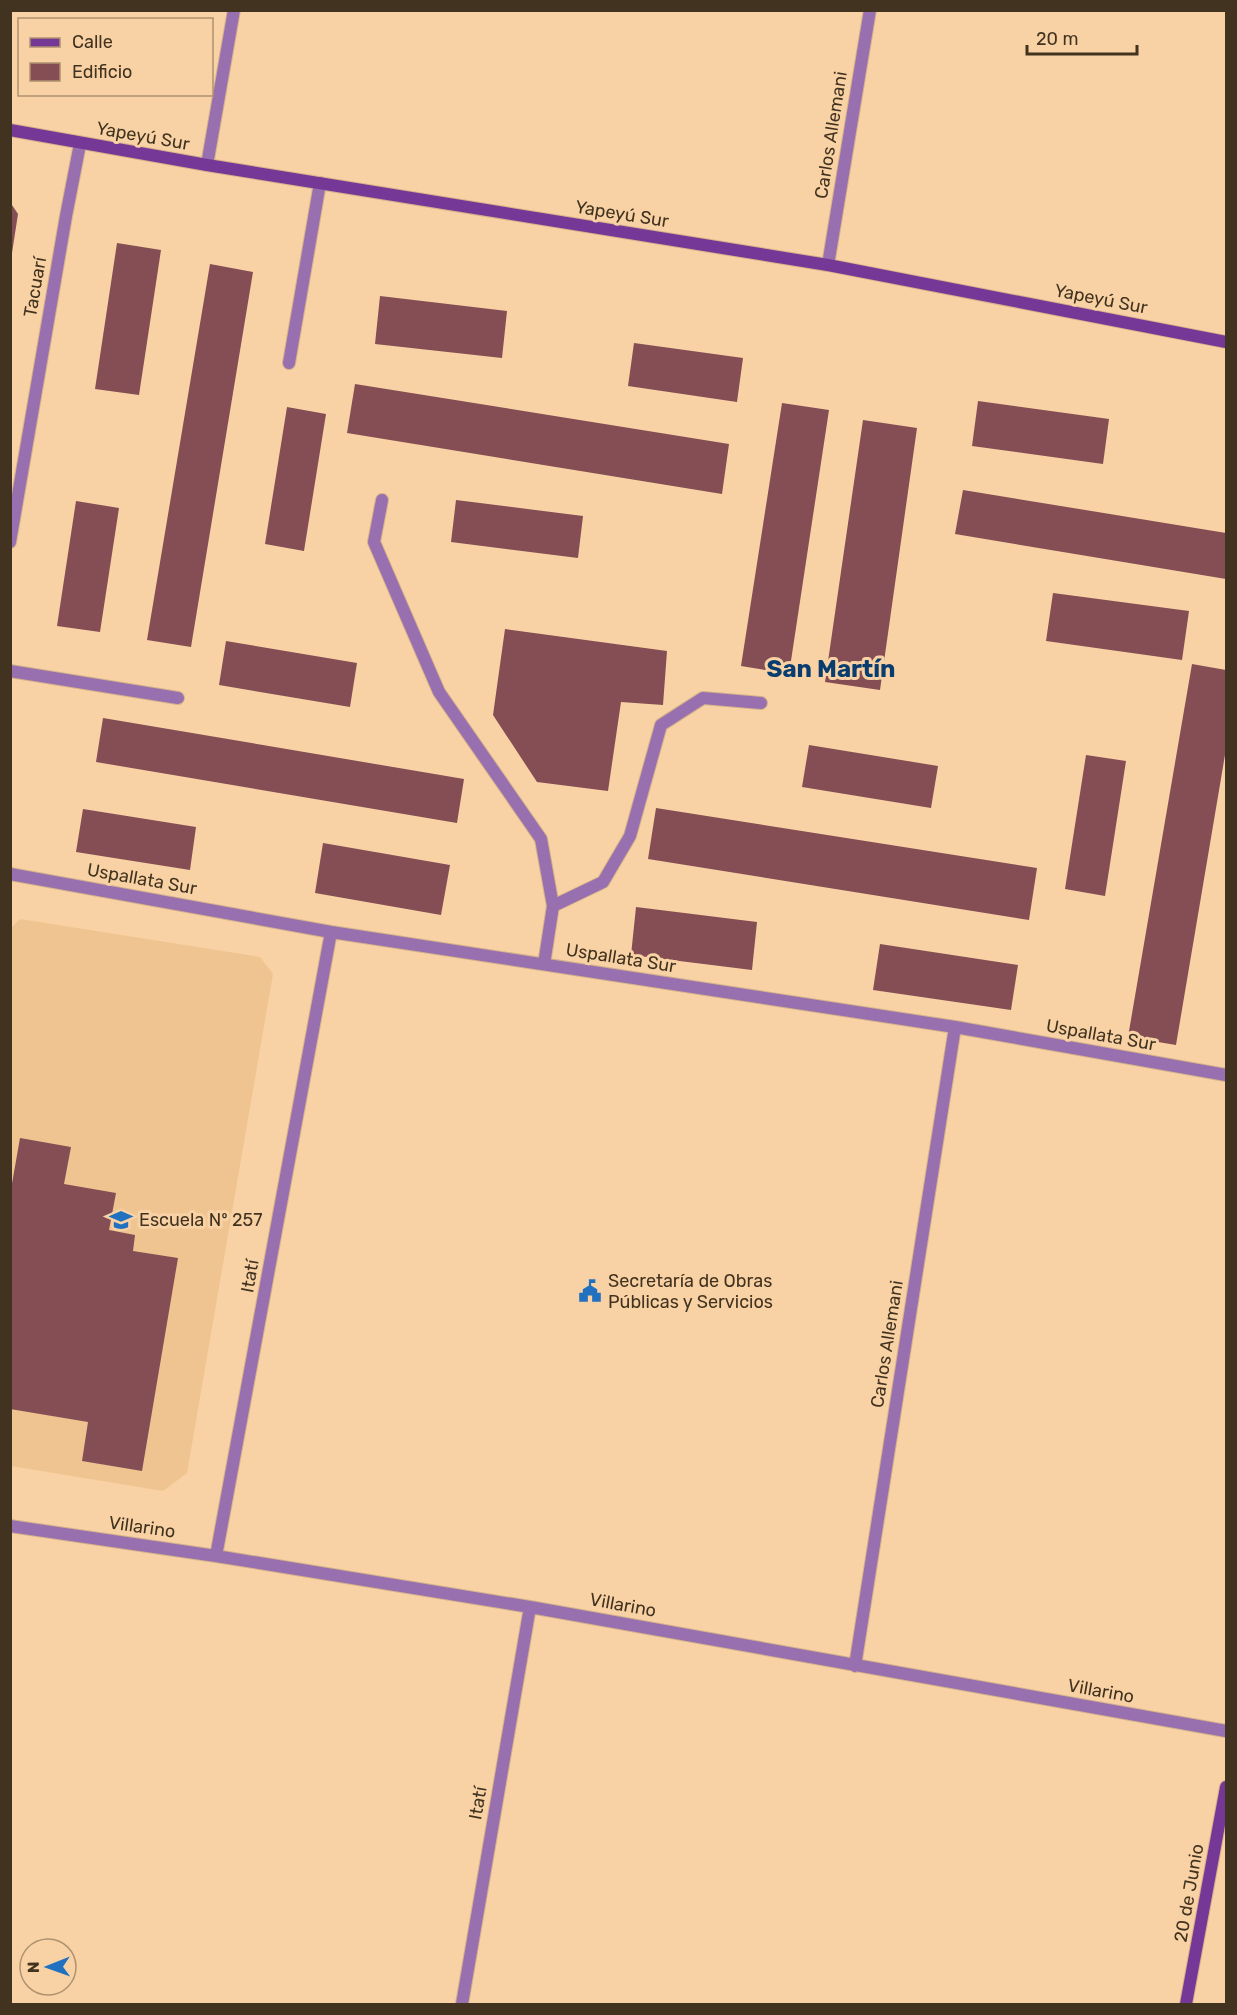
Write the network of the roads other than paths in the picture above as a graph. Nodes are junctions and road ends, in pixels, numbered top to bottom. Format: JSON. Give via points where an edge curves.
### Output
{"nodes":[{"id":1,"x":234,"y":10,"type":"edge"},
{"id":2,"x":870,"y":10,"type":"edge"},
{"id":3,"x":10,"y":130,"type":"edge"},
{"id":4,"x":80,"y":144,"type":"junction"},
{"id":5,"x":207,"y":165,"type":"junction"},
{"id":6,"x":321,"y":183,"type":"junction"},
{"id":7,"x":828,"y":265,"type":"junction"},
{"id":8,"x":1227,"y":342,"type":"edge"},
{"id":9,"x":289,"y":363,"type":"dead end"},
{"id":10,"x":382,"y":500,"type":"dead end"},
{"id":11,"x":10,"y":542,"type":"edge"},
{"id":12,"x":10,"y":671,"type":"edge"},
{"id":13,"x":178,"y":698,"type":"dead end"},
{"id":14,"x":761,"y":703,"type":"dead end"},
{"id":15,"x":10,"y":874,"type":"edge"},
{"id":16,"x":553,"y":906,"type":"junction"},
{"id":17,"x":331,"y":932,"type":"junction"},
{"id":18,"x":544,"y":964,"type":"junction"},
{"id":19,"x":955,"y":1027,"type":"junction"},
{"id":20,"x":1227,"y":1075,"type":"edge"},
{"id":21,"x":10,"y":1526,"type":"edge"},
{"id":22,"x":216,"y":1556,"type":"junction"},
{"id":23,"x":530,"y":1607,"type":"junction"},
{"id":24,"x":855,"y":1666,"type":"junction"},
{"id":25,"x":1227,"y":1731,"type":"edge"},
{"id":26,"x":1227,"y":1787,"type":"edge"},
{"id":27,"x":462,"y":2004,"type":"edge"},
{"id":28,"x":1186,"y":2004,"type":"edge"}],
"edges":[{"from":1,"to":5,"type":"street"},
{"from":2,"to":7,"type":"street","name":"Carlos Allemani"},
{"from":3,"to":4,"type":"street","name":"Yapeyú Sur"},
{"from":4,"to":5,"type":"street","name":"Yapeyú Sur"},
{"from":4,"to":11,"type":"street","name":"Tacuarí"},
{"from":5,"to":6,"type":"street","name":"Yapeyú Sur"},
{"from":6,"to":7,"type":"street","name":"Yapeyú Sur"},
{"from":6,"to":9,"type":"street"},
{"from":7,"to":8,"type":"street","name":"Yapeyú Sur"},
{"from":10,"to":16,"type":"street","via":[[374,542],[439,692],[541,839]]},
{"from":12,"to":13,"type":"street"},
{"from":14,"to":16,"type":"street","via":[[703,698],[661,725],[630,836],[603,882]]},
{"from":15,"to":17,"type":"street","name":"Uspallata Sur"},
{"from":16,"to":18,"type":"street"},
{"from":17,"to":18,"type":"street","name":"Uspallata Sur"},
{"from":17,"to":22,"type":"street","name":"Itatí"},
{"from":18,"to":19,"type":"street","name":"Uspallata Sur"},
{"from":19,"to":20,"type":"street","name":"Uspallata Sur"},
{"from":19,"to":24,"type":"street","name":"Carlos Allemani"},
{"from":21,"to":22,"type":"street","name":"Villarino"},
{"from":22,"to":23,"type":"street","name":"Villarino"},
{"from":23,"to":24,"type":"street","name":"Villarino"},
{"from":23,"to":27,"type":"street","name":"Itatí"},
{"from":24,"to":25,"type":"street","name":"Villarino"},
{"from":26,"to":28,"type":"street","name":"20 de Junio"}]}
